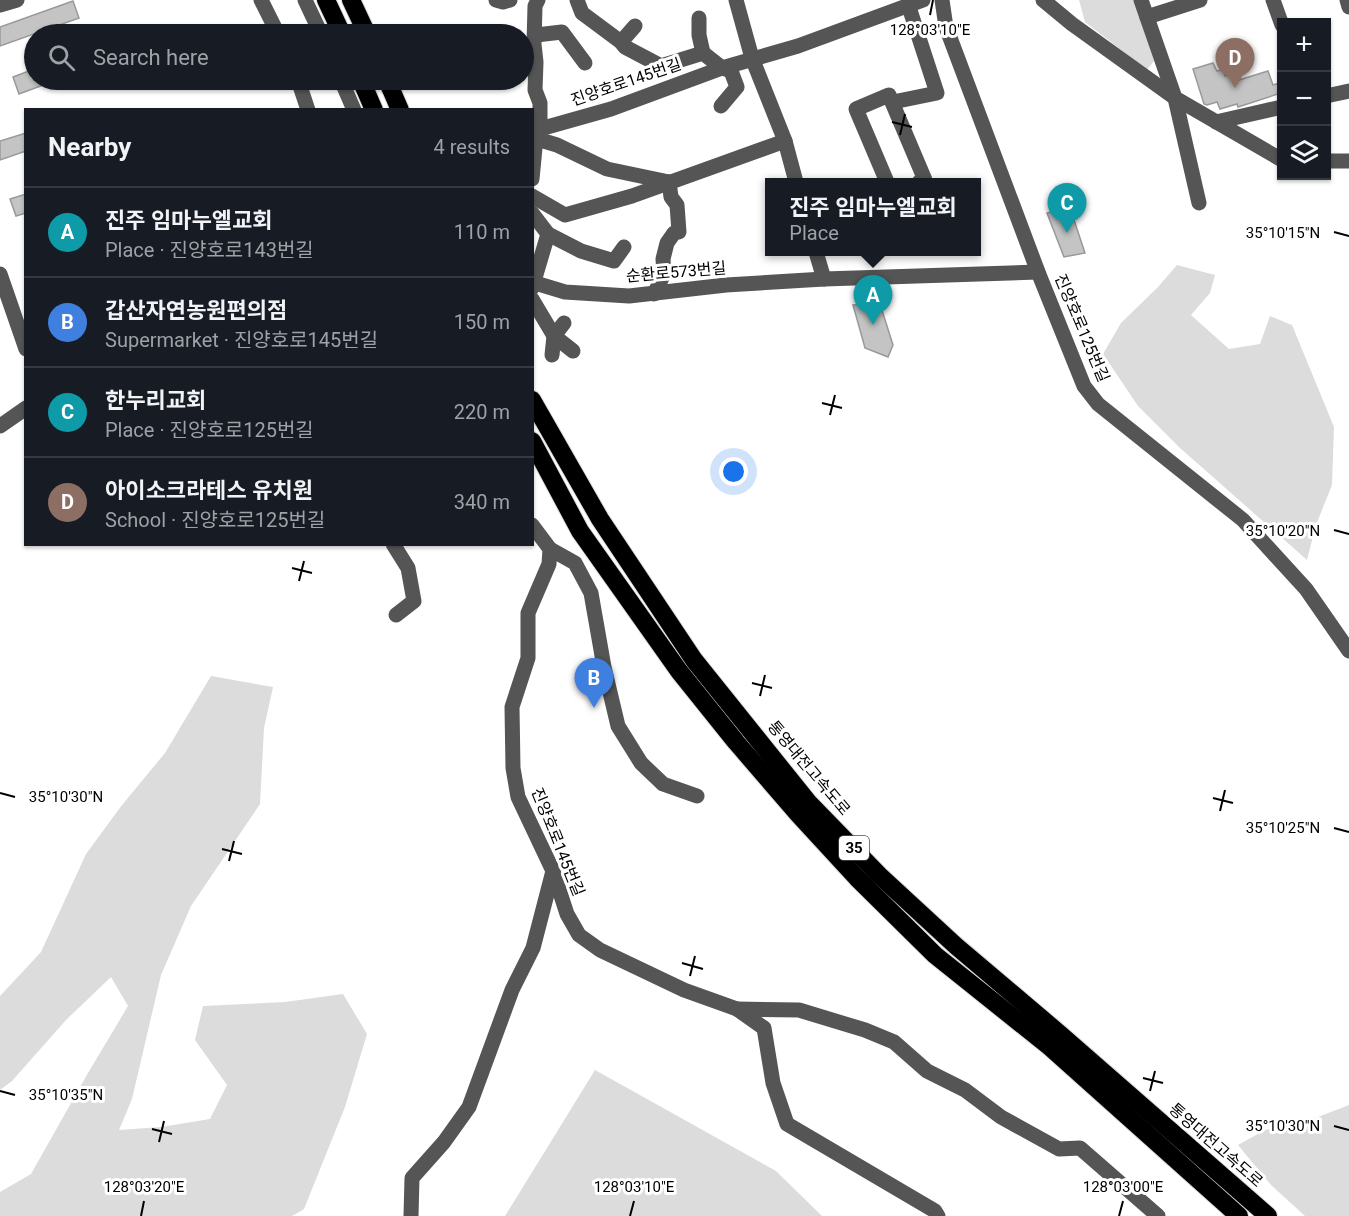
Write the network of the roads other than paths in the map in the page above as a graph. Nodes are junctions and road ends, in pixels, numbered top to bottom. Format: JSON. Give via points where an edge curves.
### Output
{"nodes":[{"id":1,"x":17,"y":0,"type":"edge"},
{"id":2,"x":261,"y":0,"type":"edge"},
{"id":3,"x":305,"y":0,"type":"edge"},
{"id":4,"x":326,"y":0,"type":"edge"},
{"id":5,"x":351,"y":0,"type":"edge"},
{"id":6,"x":496,"y":0,"type":"edge"},
{"id":7,"x":510,"y":0,"type":"edge"},
{"id":8,"x":538,"y":0,"type":"edge"},
{"id":9,"x":577,"y":0,"type":"edge"},
{"id":10,"x":736,"y":0,"type":"edge"},
{"id":11,"x":923,"y":0,"type":"edge"},
{"id":12,"x":942,"y":0,"type":"edge"},
{"id":13,"x":1043,"y":0,"type":"edge"},
{"id":14,"x":1141,"y":0,"type":"edge"},
{"id":15,"x":1200,"y":0,"type":"edge"},
{"id":16,"x":1273,"y":0,"type":"edge"},
{"id":17,"x":1347,"y":0,"type":"edge"},
{"id":18,"x":908,"y":4,"type":"junction"},
{"id":19,"x":0,"y":6,"type":"edge"},
{"id":20,"x":1349,"y":7,"type":"edge"},
{"id":21,"x":1147,"y":17,"type":"junction"},
{"id":22,"x":699,"y":18,"type":"dead end"},
{"id":23,"x":1279,"y":18,"type":"edge"},
{"id":24,"x":273,"y":24,"type":"edge"},
{"id":25,"x":314,"y":24,"type":"edge"},
{"id":26,"x":337,"y":24,"type":"edge"},
{"id":27,"x":362,"y":24,"type":"edge"},
{"id":28,"x":635,"y":26,"type":"dead end"},
{"id":29,"x":536,"y":36,"type":"junction"},
{"id":30,"x":621,"y":42,"type":"junction"},
{"id":31,"x":703,"y":53,"type":"junction"},
{"id":32,"x":752,"y":58,"type":"junction"},
{"id":33,"x":585,"y":63,"type":"dead end"},
{"id":34,"x":722,"y":68,"type":"junction"},
{"id":35,"x":301,"y":90,"type":"edge"},
{"id":36,"x":345,"y":90,"type":"edge"},
{"id":37,"x":365,"y":90,"type":"edge"},
{"id":38,"x":391,"y":90,"type":"edge"},
{"id":39,"x":1349,"y":91,"type":"edge"},
{"id":40,"x":1331,"y":95,"type":"edge"},
{"id":41,"x":1175,"y":98,"type":"junction"},
{"id":42,"x":893,"y":102,"type":"junction"},
{"id":43,"x":721,"y":106,"type":"dead end"},
{"id":44,"x":307,"y":108,"type":"edge"},
{"id":45,"x":353,"y":108,"type":"edge"},
{"id":46,"x":373,"y":108,"type":"edge"},
{"id":47,"x":399,"y":108,"type":"edge"},
{"id":48,"x":1277,"y":108,"type":"edge"},
{"id":49,"x":1216,"y":122,"type":"junction"},
{"id":50,"x":540,"y":132,"type":"junction"},
{"id":51,"x":785,"y":141,"type":"junction"},
{"id":52,"x":534,"y":158,"type":"edge"},
{"id":53,"x":1277,"y":158,"type":"edge"},
{"id":54,"x":1331,"y":161,"type":"edge"},
{"id":55,"x":1349,"y":161,"type":"edge"},
{"id":56,"x":795,"y":178,"type":"edge"},
{"id":57,"x":885,"y":178,"type":"edge"},
{"id":58,"x":924,"y":178,"type":"edge"},
{"id":59,"x":669,"y":182,"type":"junction"},
{"id":60,"x":534,"y":197,"type":"edge"},
{"id":61,"x":1199,"y":203,"type":"dead end"},
{"id":62,"x":534,"y":216,"type":"edge"},
{"id":63,"x":548,"y":234,"type":"junction"},
{"id":64,"x":624,"y":247,"type":"dead end"},
{"id":65,"x":817,"y":256,"type":"edge"},
{"id":66,"x":1038,"y":272,"type":"junction"},
{"id":67,"x":0,"y":274,"type":"edge"},
{"id":68,"x":824,"y":279,"type":"junction"},
{"id":69,"x":534,"y":281,"type":"edge"},
{"id":70,"x":534,"y":284,"type":"edge"},
{"id":71,"x":654,"y":294,"type":"junction"},
{"id":72,"x":534,"y":302,"type":"edge"},
{"id":73,"x":6,"y":311,"type":"edge"},
{"id":74,"x":564,"y":323,"type":"dead end"},
{"id":75,"x":554,"y":336,"type":"junction"},
{"id":76,"x":24,"y":345,"type":"edge"},
{"id":77,"x":573,"y":351,"type":"dead end"},
{"id":78,"x":552,"y":355,"type":"dead end"},
{"id":79,"x":534,"y":404,"type":"edge"},
{"id":80,"x":24,"y":409,"type":"edge"},
{"id":81,"x":0,"y":426,"type":"edge"},
{"id":82,"x":534,"y":445,"type":"edge"},
{"id":83,"x":534,"y":528,"type":"edge"},
{"id":84,"x":394,"y":546,"type":"edge"},
{"id":85,"x":550,"y":549,"type":"junction"},
{"id":86,"x":396,"y":615,"type":"dead end"},
{"id":87,"x":1349,"y":651,"type":"edge"},
{"id":88,"x":697,"y":796,"type":"dead end"},
{"id":89,"x":553,"y":871,"type":"junction"},
{"id":90,"x":737,"y":1009,"type":"junction"},
{"id":91,"x":411,"y":1216,"type":"edge"},
{"id":92,"x":938,"y":1216,"type":"edge"},
{"id":93,"x":1158,"y":1216,"type":"edge"},
{"id":94,"x":1239,"y":1216,"type":"edge"},
{"id":95,"x":1268,"y":1216,"type":"edge"}],
"edges":[{"from":1,"to":19,"type":"street"},
{"from":2,"to":24,"type":"street"},
{"from":3,"to":25,"type":"street"},
{"from":4,"to":26,"type":"highway"},
{"from":5,"to":27,"type":"highway"},
{"from":6,"to":7,"type":"street"},
{"from":8,"to":29,"type":"street"},
{"from":9,"to":30,"type":"street","name":"진양호로145번길","via":[[582,13]]},
{"from":10,"to":32,"type":"street"},
{"from":11,"to":18,"type":"street","name":"진양호로145번길"},
{"from":12,"to":66,"type":"street","name":"진양호로125번길","via":[[946,27]]},
{"from":13,"to":41,"type":"street"},
{"from":14,"to":21,"type":"street"},
{"from":15,"to":21,"type":"street"},
{"from":16,"to":23,"type":"street"},
{"from":17,"to":20,"type":"street"},
{"from":18,"to":32,"type":"street","name":"진양호로145번길","via":[[798,46]]},
{"from":18,"to":42,"type":"street","via":[[937,93]]},
{"from":21,"to":41,"type":"street"},
{"from":22,"to":31,"type":"street"},
{"from":28,"to":30,"type":"street"},
{"from":29,"to":33,"type":"street","name":"진양호로145번길","via":[[562,32]]},
{"from":29,"to":50,"type":"street","via":[[535,90],[540,103]]},
{"from":30,"to":31,"type":"street","name":"진양호로145번길","via":[[662,66]]},
{"from":31,"to":34,"type":"street","name":"진양호로145번길"},
{"from":32,"to":34,"type":"street","name":"진양호로145번길"},
{"from":32,"to":51,"type":"street"},
{"from":34,"to":43,"type":"street","via":[[731,71],[737,87]]},
{"from":34,"to":50,"type":"street","name":"진양호로145번길"},
{"from":35,"to":44,"type":"street"},
{"from":36,"to":45,"type":"street"},
{"from":37,"to":46,"type":"highway"},
{"from":38,"to":47,"type":"highway"},
{"from":39,"to":40,"type":"street"},
{"from":41,"to":49,"type":"street"},
{"from":41,"to":61,"type":"street"},
{"from":42,"to":57,"type":"street","via":[[889,95],[856,109]]},
{"from":42,"to":58,"type":"street"},
{"from":48,"to":49,"type":"street"},
{"from":49,"to":53,"type":"street"},
{"from":50,"to":52,"type":"street"},
{"from":50,"to":59,"type":"street","via":[[537,139],[607,169]]},
{"from":51,"to":56,"type":"street"},
{"from":51,"to":59,"type":"street"},
{"from":54,"to":55,"type":"street"},
{"from":59,"to":60,"type":"street","via":[[565,214]]},
{"from":59,"to":71,"type":"street","via":[[670,197],[677,205],[679,231],[667,243],[664,274]]},
{"from":62,"to":63,"type":"street"},
{"from":63,"to":64,"type":"street","via":[[581,251],[614,261]]},
{"from":63,"to":69,"type":"street"},
{"from":65,"to":68,"type":"street"},
{"from":66,"to":68,"type":"street","name":"순환로573번길"},
{"from":66,"to":87,"type":"street","name":"진양호로125번길","via":[[1084,386],[1098,404],[1243,520],[1306,589]]},
{"from":67,"to":73,"type":"street"},
{"from":68,"to":71,"type":"street","name":"순환로573번길"},
{"from":70,"to":71,"type":"street","name":"순환로573번길","via":[[565,292]]},
{"from":72,"to":75,"type":"street"},
{"from":73,"to":76,"type":"street"},
{"from":74,"to":75,"type":"street"},
{"from":75,"to":77,"type":"street"},
{"from":75,"to":78,"type":"street"},
{"from":79,"to":95,"type":"highway","name":"통영대전고속도로","number":"35","via":[[600,519],[688,650],[808,802],[956,946]]},
{"from":80,"to":81,"type":"street"},
{"from":82,"to":94,"type":"highway","number":"35","via":[[580,531],[679,671],[813,830],[935,955],[1050,1047]]},
{"from":83,"to":85,"type":"street"},
{"from":84,"to":86,"type":"street","via":[[408,568],[414,601]]},
{"from":85,"to":88,"type":"street","via":[[574,563],[591,593],[618,726],[641,763],[663,784]]},
{"from":85,"to":89,"type":"street","name":"진양호로145번길","via":[[549,564],[528,613],[528,658],[512,708],[513,768],[518,797]]},
{"from":89,"to":90,"type":"street","name":"진양호로145번길","via":[[567,914],[579,935],[600,950],[673,986]]},
{"from":89,"to":91,"type":"street","via":[[533,948],[512,990],[469,1107],[412,1178]]},
{"from":90,"to":92,"type":"street","via":[[764,1028],[773,1083],[787,1124]]},
{"from":90,"to":93,"type":"street","via":[[799,1010],[894,1042],[927,1071],[965,1090],[1001,1117],[1059,1149],[1080,1148]]}]}
